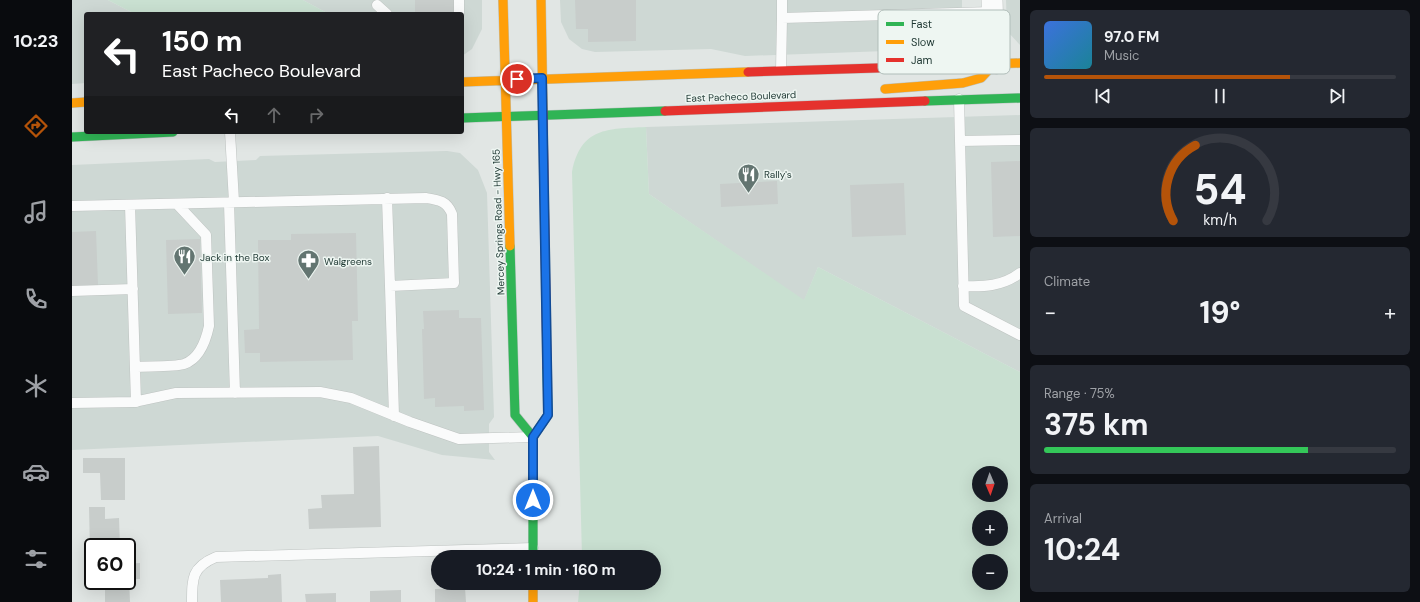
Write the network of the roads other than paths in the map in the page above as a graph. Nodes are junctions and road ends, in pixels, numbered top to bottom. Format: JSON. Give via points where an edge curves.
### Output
{"nodes":[{"id":1,"x":459,"y":0,"type":"edge"},
{"id":2,"x":503,"y":0,"type":"edge"},
{"id":3,"x":541,"y":0,"type":"edge"},
{"id":4,"x":782,"y":0,"type":"edge"},
{"id":5,"x":377,"y":5,"type":"dead end"},
{"id":6,"x":992,"y":6,"type":"edge"},
{"id":7,"x":922,"y":10,"type":"edge"},
{"id":8,"x":385,"y":12,"type":"edge"},
{"id":9,"x":459,"y":12,"type":"edge"},
{"id":10,"x":878,"y":13,"type":"edge"},
{"id":11,"x":782,"y":18,"type":"junction"},
{"id":12,"x":1010,"y":63,"type":"edge"},
{"id":13,"x":1020,"y":63,"type":"edge"},
{"id":14,"x":878,"y":67,"type":"edge"},
{"id":15,"x":781,"y":70,"type":"junction"},
{"id":16,"x":985,"y":74,"type":"edge"},
{"id":17,"x":542,"y":78,"type":"junction"},
{"id":18,"x":504,"y":79,"type":"junction"},
{"id":19,"x":464,"y":82,"type":"edge"},
{"id":20,"x":1020,"y":98,"type":"edge"},
{"id":21,"x":959,"y":99,"type":"junction"},
{"id":22,"x":84,"y":102,"type":"edge"},
{"id":23,"x":851,"y":102,"type":"junction"},
{"id":24,"x":72,"y":103,"type":"edge"},
{"id":25,"x":543,"y":114,"type":"junction"},
{"id":26,"x":505,"y":116,"type":"junction"},
{"id":27,"x":464,"y":118,"type":"edge"},
{"id":28,"x":133,"y":134,"type":"edge"},
{"id":29,"x":230,"y":134,"type":"edge"},
{"id":30,"x":72,"y":137,"type":"edge"},
{"id":31,"x":1020,"y":140,"type":"edge"},
{"id":32,"x":960,"y":142,"type":"junction"},
{"id":33,"x":387,"y":198,"type":"junction"},
{"id":34,"x":231,"y":202,"type":"junction"},
{"id":35,"x":177,"y":204,"type":"junction"},
{"id":36,"x":130,"y":205,"type":"junction"},
{"id":37,"x":72,"y":206,"type":"edge"},
{"id":38,"x":1020,"y":273,"type":"edge"},
{"id":39,"x":390,"y":286,"type":"junction"},
{"id":40,"x":963,"y":286,"type":"junction"},
{"id":41,"x":133,"y":289,"type":"junction"},
{"id":42,"x":72,"y":291,"type":"edge"},
{"id":43,"x":1020,"y":335,"type":"edge"},
{"id":44,"x":135,"y":367,"type":"junction"},
{"id":45,"x":235,"y":393,"type":"junction"},
{"id":46,"x":136,"y":402,"type":"junction"},
{"id":47,"x":72,"y":403,"type":"edge"},
{"id":48,"x":394,"y":416,"type":"junction"},
{"id":49,"x":533,"y":437,"type":"junction"},
{"id":50,"x":533,"y":550,"type":"edge"},
{"id":51,"x":431,"y":554,"type":"edge"},
{"id":52,"x":533,"y":590,"type":"edge"},
{"id":53,"x":192,"y":602,"type":"edge"},
{"id":54,"x":533,"y":602,"type":"edge"}],
"edges":[{"from":1,"to":9,"type":"lane"},
{"from":2,"to":18,"type":"main road","name":"Mercey Springs Road - Hwy 165"},
{"from":3,"to":17,"type":"main road"},
{"from":4,"to":11,"type":"lane"},
{"from":5,"to":8,"type":"lane"},
{"from":6,"to":7,"type":"lane"},
{"from":10,"to":11,"type":"lane"},
{"from":11,"to":15,"type":"lane"},
{"from":12,"to":13,"type":"main road"},
{"from":14,"to":15,"type":"main road"},
{"from":15,"to":17,"type":"main road"},
{"from":16,"to":23,"type":"main road","via":[[981,78],[963,83],[883,89]]},
{"from":17,"to":18,"type":"main road"},
{"from":17,"to":25,"type":"main road"},
{"from":18,"to":19,"type":"main road"},
{"from":18,"to":26,"type":"main road","name":"Mercey Springs Road - Hwy 165"},
{"from":20,"to":21,"type":"main road","name":"East Pacheco Boulevard"},
{"from":21,"to":23,"type":"main road","name":"East Pacheco Boulevard"},
{"from":21,"to":32,"type":"lane"},
{"from":22,"to":24,"type":"main road"},
{"from":23,"to":25,"type":"main road","name":"East Pacheco Boulevard"},
{"from":25,"to":26,"type":"main road","name":"East Pacheco Boulevard"},
{"from":25,"to":49,"type":"main road","via":[[548,415]]},
{"from":26,"to":27,"type":"main road","name":"East Pacheco Boulevard"},
{"from":26,"to":49,"type":"main road","name":"Mercey Springs Road - Hwy 165","via":[[515,416]]},
{"from":28,"to":30,"type":"main road"},
{"from":29,"to":34,"type":"lane"},
{"from":31,"to":32,"type":"lane"},
{"from":32,"to":40,"type":"lane"},
{"from":33,"to":34,"type":"lane"},
{"from":33,"to":39,"type":"lane"},
{"from":33,"to":39,"type":"lane","via":[[441,200],[449,206],[452,214],[454,283]]},
{"from":34,"to":35,"type":"lane"},
{"from":34,"to":45,"type":"lane"},
{"from":35,"to":36,"type":"lane"},
{"from":35,"to":44,"type":"lane","via":[[206,235],[209,326],[206,339],[197,354],[185,364]]},
{"from":36,"to":37,"type":"lane"},
{"from":36,"to":41,"type":"lane"},
{"from":38,"to":40,"type":"lane","via":[[1011,280],[996,285]]},
{"from":39,"to":48,"type":"lane"},
{"from":40,"to":43,"type":"lane","via":[[964,306]]},
{"from":41,"to":42,"type":"lane"},
{"from":41,"to":44,"type":"lane"},
{"from":44,"to":46,"type":"lane"},
{"from":45,"to":46,"type":"lane","via":[[176,393]]},
{"from":45,"to":48,"type":"lane","via":[[320,392],[351,398]]},
{"from":46,"to":47,"type":"lane"},
{"from":48,"to":49,"type":"lane","via":[[459,439]]},
{"from":49,"to":50,"type":"main road"},
{"from":51,"to":53,"type":"lane","via":[[216,557],[205,562],[195,573],[192,582]]},
{"from":52,"to":54,"type":"main road"}]}
